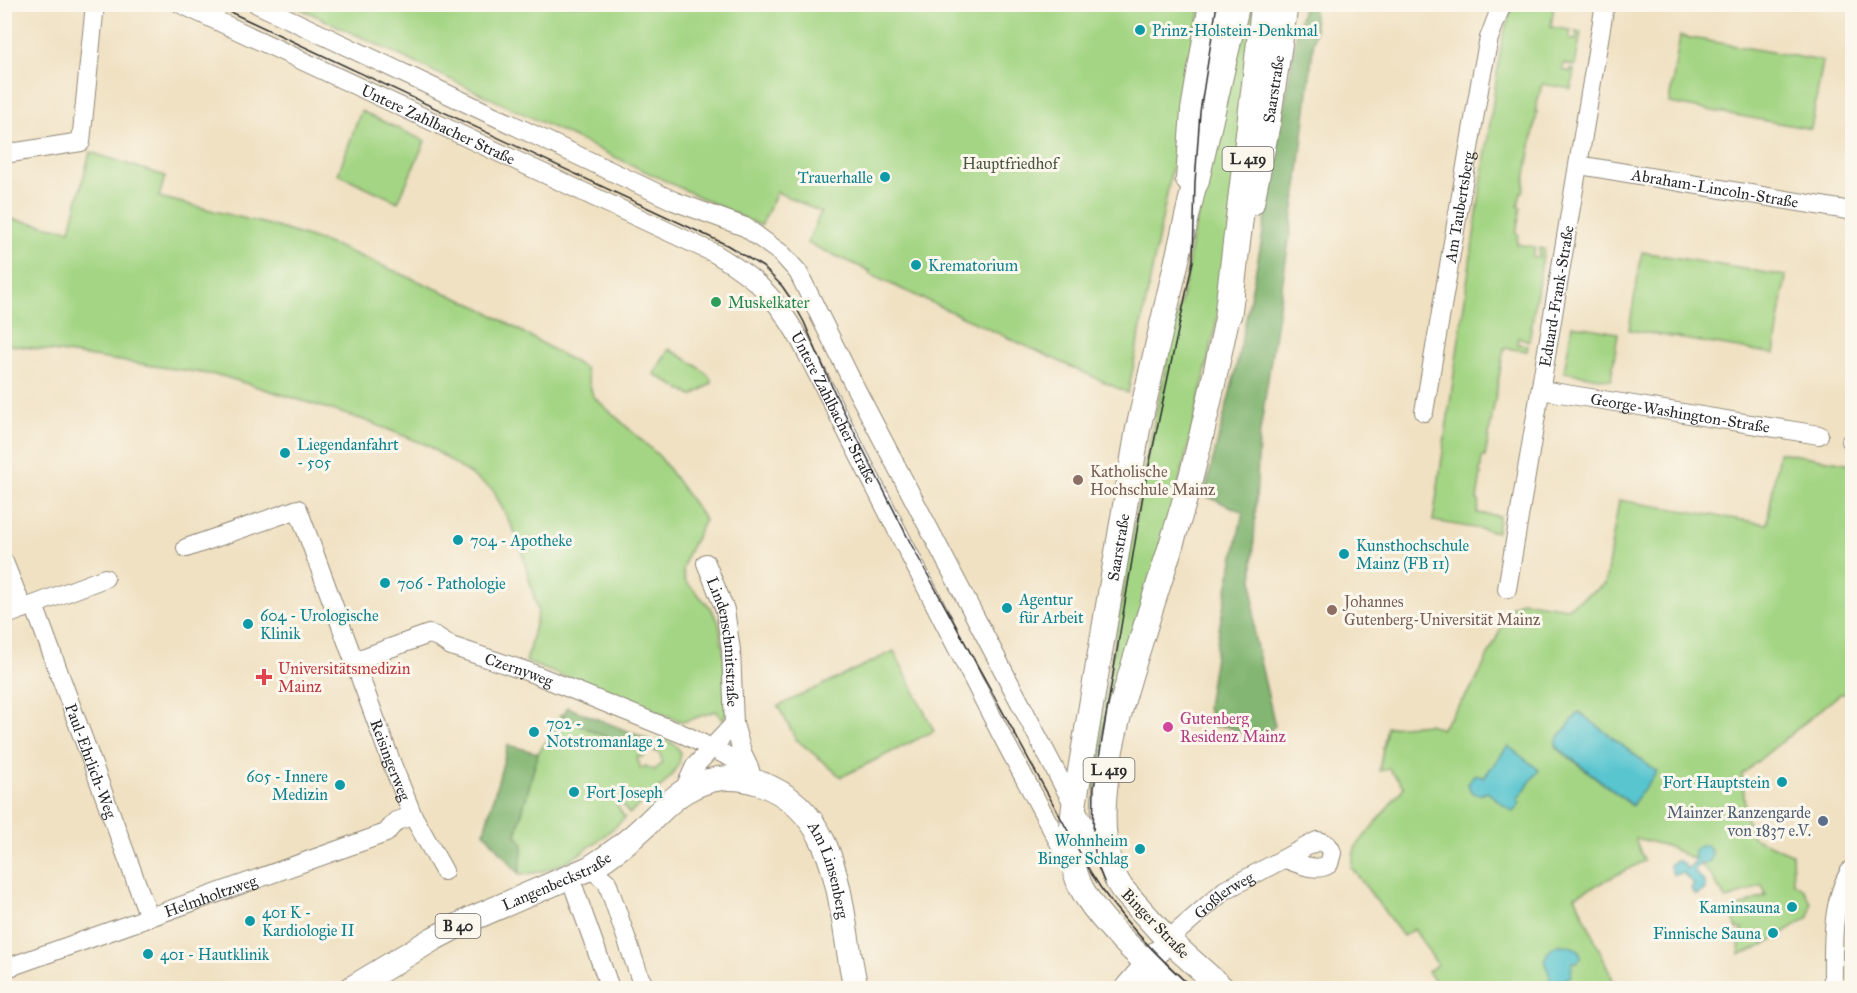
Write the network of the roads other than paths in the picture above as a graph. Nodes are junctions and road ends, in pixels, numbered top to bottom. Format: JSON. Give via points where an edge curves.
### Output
{"nodes":[{"id":1,"x":95,"y":4,"type":"edge"},
{"id":2,"x":182,"y":4,"type":"edge"},
{"id":3,"x":257,"y":4,"type":"edge"},
{"id":4,"x":1211,"y":4,"type":"edge"},
{"id":5,"x":1236,"y":4,"type":"edge"},
{"id":6,"x":1265,"y":4,"type":"edge"},
{"id":7,"x":1286,"y":4,"type":"edge"},
{"id":8,"x":1502,"y":4,"type":"edge"},
{"id":9,"x":1605,"y":4,"type":"edge"},
{"id":10,"x":4,"y":154,"type":"edge"},
{"id":11,"x":1579,"y":165,"type":"junction"},
{"id":12,"x":1196,"y":182,"type":"joint"},
{"id":13,"x":1852,"y":211,"type":"edge"},
{"id":14,"x":1189,"y":213,"type":"junction"},
{"id":15,"x":1228,"y":314,"type":"junction"},
{"id":16,"x":1542,"y":390,"type":"junction"},
{"id":17,"x":1424,"y":412,"type":"dead end"},
{"id":18,"x":1819,"y":435,"type":"dead end"},
{"id":19,"x":186,"y":548,"type":"dead end"},
{"id":20,"x":4,"y":562,"type":"edge"},
{"id":21,"x":706,"y":563,"type":"dead end"},
{"id":22,"x":105,"y":578,"type":"dead end"},
{"id":23,"x":1507,"y":589,"type":"dead end"},
{"id":24,"x":29,"y":607,"type":"junction"},
{"id":25,"x":4,"y":616,"type":"edge"},
{"id":26,"x":354,"y":662,"type":"junction"},
{"id":27,"x":734,"y":724,"type":"junction"},
{"id":28,"x":685,"y":735,"type":"junction"},
{"id":29,"x":712,"y":748,"type":"junction"},
{"id":30,"x":694,"y":766,"type":"junction"},
{"id":31,"x":752,"y":774,"type":"junction"},
{"id":32,"x":683,"y":792,"type":"junction"},
{"id":33,"x":1074,"y":806,"type":"junction"},
{"id":34,"x":413,"y":816,"type":"junction"},
{"id":35,"x":1285,"y":859,"type":"dead end"},
{"id":36,"x":1852,"y":868,"type":"edge"},
{"id":37,"x":444,"y":871,"type":"dead end"},
{"id":38,"x":580,"y":872,"type":"junction"},
{"id":39,"x":1116,"y":881,"type":"junction"},
{"id":40,"x":1079,"y":883,"type":"junction"},
{"id":41,"x":150,"y":917,"type":"junction"},
{"id":42,"x":1168,"y":940,"type":"junction"},
{"id":43,"x":1148,"y":963,"type":"junction"},
{"id":44,"x":4,"y":969,"type":"edge"},
{"id":45,"x":352,"y":988,"type":"edge"},
{"id":46,"x":610,"y":988,"type":"edge"},
{"id":47,"x":646,"y":988,"type":"edge"},
{"id":48,"x":856,"y":988,"type":"edge"},
{"id":49,"x":1127,"y":988,"type":"edge"},
{"id":50,"x":1174,"y":988,"type":"edge"},
{"id":51,"x":1222,"y":988,"type":"edge"},
{"id":52,"x":1833,"y":988,"type":"edge"}],
"edges":[{"from":1,"to":10,"type":"street","via":[[81,142]]},
{"from":2,"to":40,"type":"street","name":"Untere Zahlbacher Straße","via":[[714,253],[763,288],[779,304],[801,342]]},
{"from":3,"to":33,"type":"street","name":"Untere Zahlbacher Straße","via":[[674,201],[745,227],[782,254],[798,272]]},
{"from":4,"to":14,"type":"main road","name":"Saarstraße","via":[[1190,135]]},
{"from":5,"to":12,"type":"highway","name":"Saarstraße","number":"L 419"},
{"from":6,"to":15,"type":"highway","name":"Saarstraße","number":"L 419"},
{"from":7,"to":15,"type":"main road","name":"Saarstraße","via":[[1268,123]]},
{"from":8,"to":17,"type":"street","name":"Am Taubertsberg","via":[[1489,38],[1481,78]]},
{"from":9,"to":11,"type":"street","name":"Eduard-Frank-Straße"},
{"from":11,"to":13,"type":"street","name":"Abraham-Lincoln-Straße"},
{"from":11,"to":16,"type":"street","name":"Eduard-Frank-Straße"},
{"from":12,"to":14,"type":"main road","name":"Saarstraße","number":"L 419"},
{"from":14,"to":33,"type":"main road","name":"Saarstraße","number":"L 419","via":[[1138,429]]},
{"from":15,"to":39,"type":"main road","name":"Saarstraße","number":"L 419","via":[[1186,496],[1118,715],[1104,819],[1105,846]]},
{"from":16,"to":18,"type":"street","name":"George-Washington-Straße"},
{"from":16,"to":23,"type":"street","name":"Eduard-Frank-Straße"},
{"from":19,"to":26,"type":"street","name":"Reisingerweg","via":[[298,509]]},
{"from":20,"to":24,"type":"street","name":"Paul-Ehrlich-Weg"},
{"from":21,"to":27,"type":"street","name":"Lindenschmitstraße","via":[[725,610]]},
{"from":22,"to":24,"type":"street"},
{"from":24,"to":25,"type":"street"},
{"from":24,"to":41,"type":"street","name":"Paul-Ehrlich-Weg"},
{"from":26,"to":28,"type":"street","name":"Czernyweg","via":[[429,634],[451,646],[529,672]]},
{"from":26,"to":34,"type":"street","name":"Reisingerweg"},
{"from":27,"to":29,"type":"street","name":"Lindenschmitstraße"},
{"from":27,"to":31,"type":"street","name":"Lindenschmitstraße"},
{"from":28,"to":29,"type":"street","name":"Czernyweg"},
{"from":28,"to":30,"type":"street","via":[[692,748]]},
{"from":29,"to":30,"type":"street","name":"Lindenschmitstraße"},
{"from":29,"to":31,"type":"street","name":"Czernyweg"},
{"from":30,"to":32,"type":"street","name":"Lindenschmitstraße"},
{"from":31,"to":32,"type":"main road","name":"Langenbeckstraße","number":"B 40","via":[[722,777]]},
{"from":31,"to":48,"type":"main road","name":"Am Linsenberg","number":"B 40","via":[[802,810],[831,859]]},
{"from":32,"to":38,"type":"main road","name":"Langenbeckstraße","number":"B 40","via":[[629,841]]},
{"from":33,"to":39,"type":"street","name":"Untere Zahlbacher Straße"},
{"from":33,"to":40,"type":"main road","name":"Saarstraße","number":"L 419","via":[[1072,849]]},
{"from":34,"to":37,"type":"street","name":"Reisingerweg"},
{"from":34,"to":41,"type":"street","name":"Helmholtzweg","via":[[396,820],[386,833]]},
{"from":35,"to":42,"type":"street","name":"Goßlerweg","via":[[1225,890]]},
{"from":36,"to":52,"type":"street","via":[[1836,910]]},
{"from":38,"to":45,"type":"main road","name":"Langenbeckstraße","number":"B 40","via":[[471,919]]},
{"from":38,"to":46,"type":"street"},
{"from":38,"to":47,"type":"street","via":[[608,882],[639,978]]},
{"from":39,"to":42,"type":"main road","name":"Binger Straße","number":"L 419"},
{"from":40,"to":43,"type":"main road","name":"Binger Straße","number":"L 419","via":[[1113,928]]},
{"from":41,"to":44,"type":"street","name":"Helmholtzweg"},
{"from":42,"to":43,"type":"main road"},
{"from":42,"to":51,"type":"main road","name":"Binger Straße","number":"L 419"},
{"from":43,"to":49,"type":"main road"},
{"from":43,"to":50,"type":"main road","name":"Binger Straße","number":"L 419"}]}
